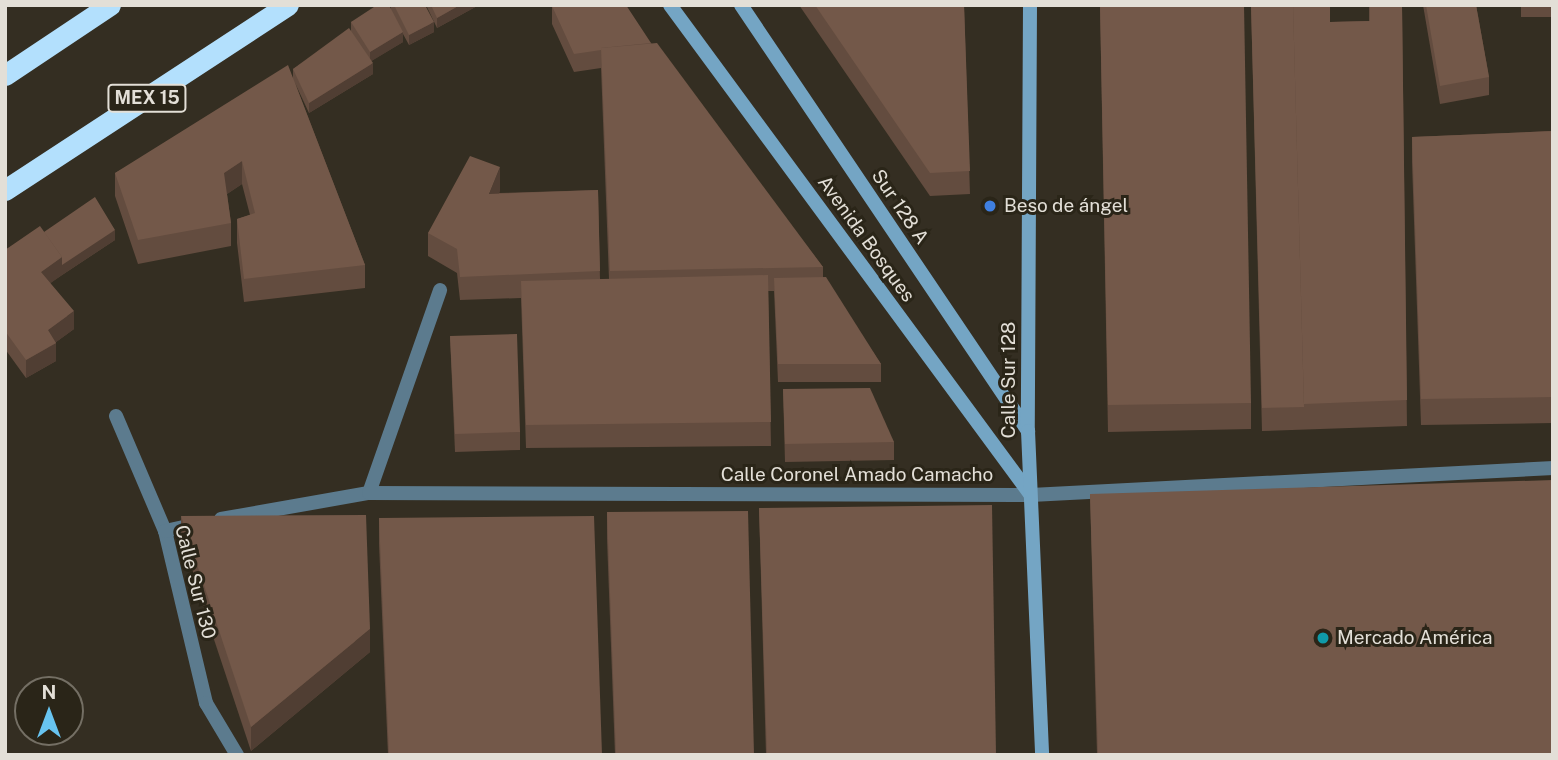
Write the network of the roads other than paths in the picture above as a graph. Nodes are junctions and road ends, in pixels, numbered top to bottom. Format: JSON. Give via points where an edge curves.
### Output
{"nodes":[{"id":1,"x":110,"y":5,"type":"edge"},
{"id":2,"x":288,"y":5,"type":"edge"},
{"id":3,"x":670,"y":5,"type":"edge"},
{"id":4,"x":741,"y":5,"type":"edge"},
{"id":5,"x":1030,"y":5,"type":"edge"},
{"id":6,"x":5,"y":75,"type":"edge"},
{"id":7,"x":5,"y":190,"type":"edge"},
{"id":8,"x":440,"y":290,"type":"dead end"},
{"id":9,"x":116,"y":416,"type":"dead end"},
{"id":10,"x":1028,"y":431,"type":"junction"},
{"id":11,"x":1553,"y":468,"type":"edge"},
{"id":12,"x":369,"y":493,"type":"junction"},
{"id":13,"x":1031,"y":495,"type":"junction"},
{"id":14,"x":165,"y":531,"type":"junction"},
{"id":15,"x":237,"y":755,"type":"edge"},
{"id":16,"x":1042,"y":755,"type":"edge"}],
"edges":[{"from":1,"to":6,"type":"highway"},
{"from":2,"to":7,"type":"highway","number":"MEX 15"},
{"from":3,"to":13,"type":"street","name":"Avenida Bosques"},
{"from":4,"to":10,"type":"street","name":"Sur 128 A"},
{"from":5,"to":10,"type":"street","name":"Calle Sur 128"},
{"from":8,"to":12,"type":"street"},
{"from":9,"to":14,"type":"street","name":"Calle Sur 130"},
{"from":10,"to":13,"type":"street","name":"Calle Sur 128"},
{"from":11,"to":13,"type":"street","name":"Calle Coronel Amado Camacho"},
{"from":12,"to":13,"type":"street","name":"Calle Coronel Amado Camacho"},
{"from":12,"to":14,"type":"street","name":"Calle Coronel Amado Camacho"},
{"from":13,"to":16,"type":"street","name":"Calle Sur 128"},
{"from":14,"to":15,"type":"street","name":"Calle Sur 130","via":[[206,703]]}]}
